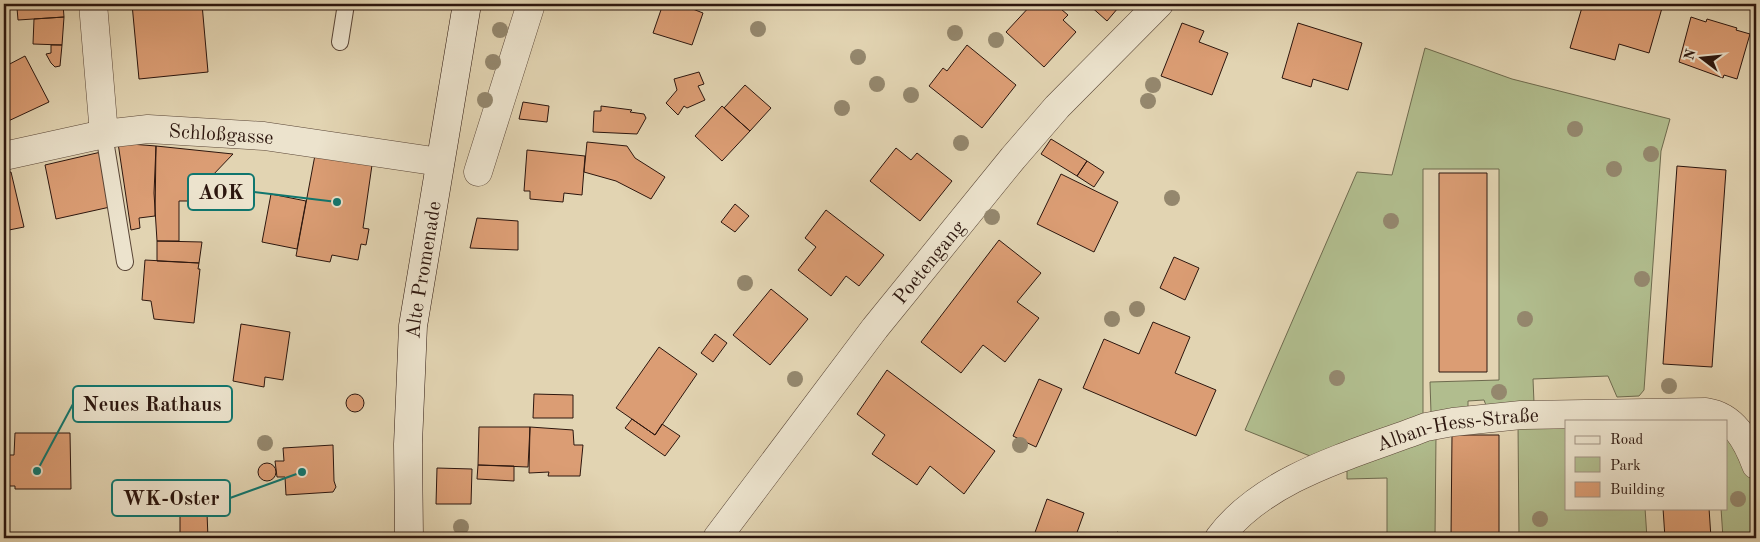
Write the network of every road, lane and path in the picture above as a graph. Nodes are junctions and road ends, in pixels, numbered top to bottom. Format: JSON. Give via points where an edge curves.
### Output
{"nodes":[{"id":1,"x":93,"y":4,"type":"edge"},
{"id":2,"x":346,"y":4,"type":"edge"},
{"id":3,"x":467,"y":4,"type":"edge"},
{"id":4,"x":531,"y":4,"type":"edge"},
{"id":5,"x":1159,"y":4,"type":"edge"},
{"id":6,"x":340,"y":42,"type":"dead end"},
{"id":7,"x":104,"y":134,"type":"junction"},
{"id":8,"x":4,"y":156,"type":"edge"},
{"id":9,"x":440,"y":162,"type":"junction"},
{"id":10,"x":478,"y":172,"type":"dead end"},
{"id":11,"x":125,"y":262,"type":"dead end"},
{"id":12,"x":1727,"y":420,"type":"edge"},
{"id":13,"x":1728,"y":421,"type":"edge"},
{"id":14,"x":1756,"y":465,"type":"edge"},
{"id":15,"x":409,"y":538,"type":"edge"},
{"id":16,"x":717,"y":538,"type":"edge"},
{"id":17,"x":1219,"y":538,"type":"edge"}],
"edges":[{"from":1,"to":7,"type":"street"},
{"from":2,"to":6,"type":"lane"},
{"from":3,"to":9,"type":"street","name":"Alte Promenade"},
{"from":4,"to":10,"type":"street"},
{"from":5,"to":16,"type":"street","name":"Poetengang","via":[[1057,107],[1013,158],[875,328]]},
{"from":7,"to":8,"type":"street","name":"Schloßgasse"},
{"from":7,"to":9,"type":"street","name":"Schloßgasse","via":[[148,129],[264,136]]},
{"from":7,"to":11,"type":"lane"},
{"from":9,"to":15,"type":"street","name":"Alte Promenade","via":[[413,326],[408,444]]},
{"from":12,"to":17,"type":"street","name":"Alban-Hess-Straße","via":[[1706,412],[1521,416],[1426,427],[1283,484],[1244,510]]},
{"from":13,"to":14,"type":"street","name":"Alban-Hess-Straße","via":[[1747,445]]}]}
